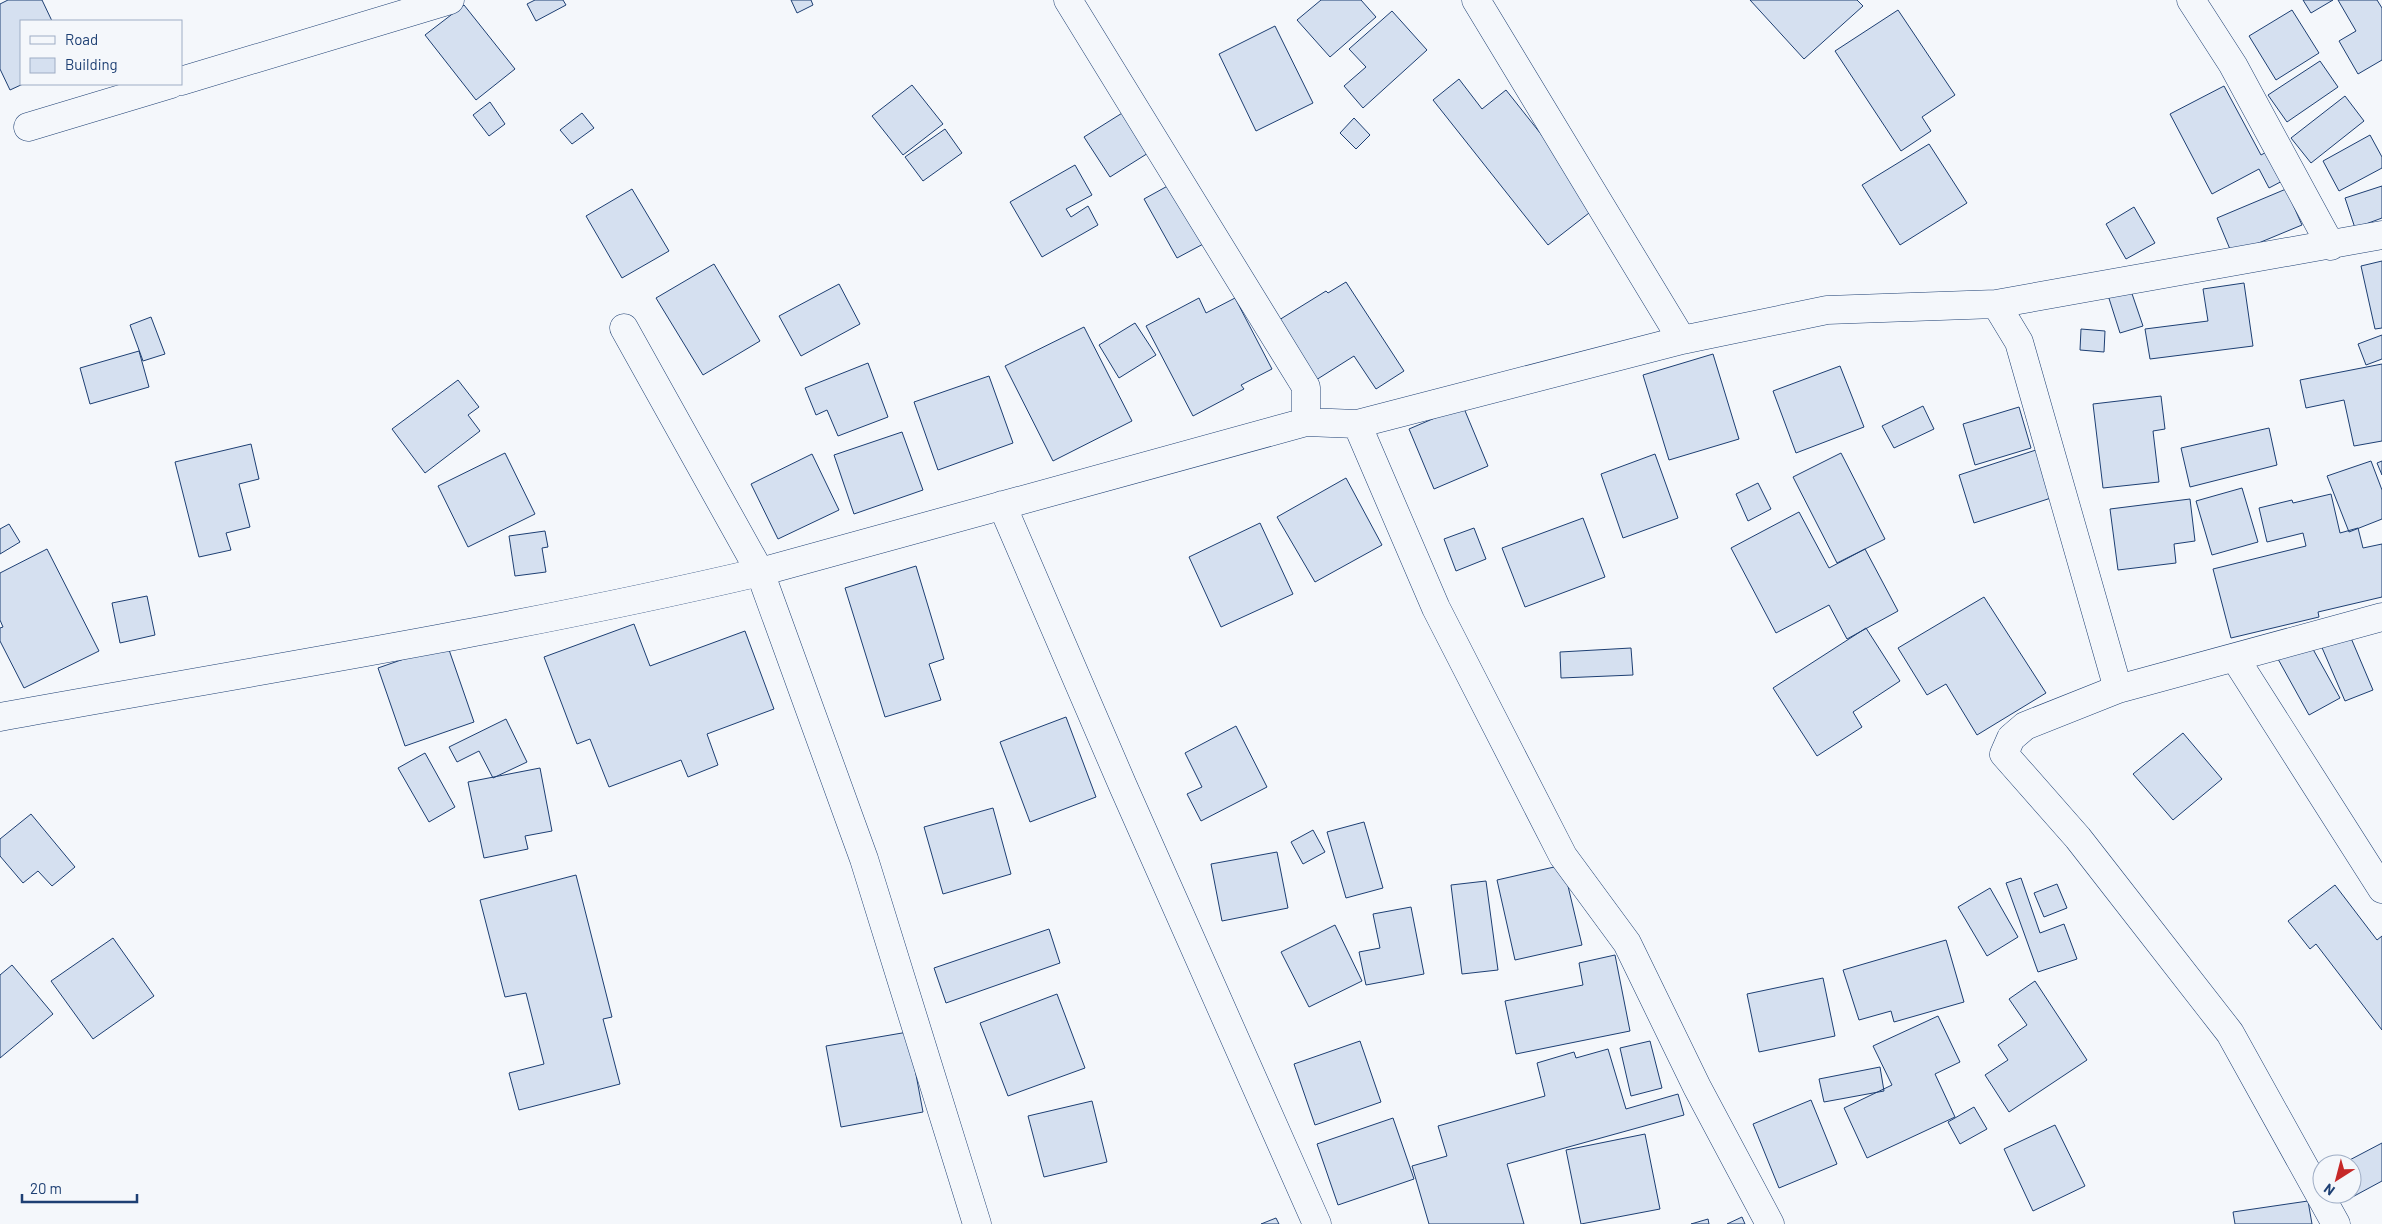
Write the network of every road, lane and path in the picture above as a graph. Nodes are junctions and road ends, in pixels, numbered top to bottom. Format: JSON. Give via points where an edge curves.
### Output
{"nodes":[{"id":1,"x":450,"y":0,"type":"edge"},
{"id":2,"x":1068,"y":0,"type":"edge"},
{"id":3,"x":1476,"y":0,"type":"edge"},
{"id":4,"x":2191,"y":0,"type":"edge"},
{"id":5,"x":182,"y":81,"type":"edge"},
{"id":6,"x":169,"y":85,"type":"edge"},
{"id":7,"x":28,"y":127,"type":"dead end"},
{"id":8,"x":2382,"y":235,"type":"edge"},
{"id":9,"x":2331,"y":246,"type":"junction"},
{"id":10,"x":1996,"y":304,"type":"junction"},
{"id":11,"x":624,"y":328,"type":"dead end"},
{"id":12,"x":1682,"y":340,"type":"junction"},
{"id":13,"x":1306,"y":422,"type":"junction"},
{"id":14,"x":1357,"y":424,"type":"junction"},
{"id":15,"x":1002,"y":505,"type":"junction"},
{"id":16,"x":760,"y":572,"type":"junction"},
{"id":17,"x":2382,"y":617,"type":"edge"},
{"id":18,"x":2235,"y":658,"type":"junction"},
{"id":19,"x":2118,"y":689,"type":"junction"},
{"id":20,"x":0,"y":717,"type":"edge"},
{"id":21,"x":2382,"y":889,"type":"edge"},
{"id":22,"x":977,"y":1224,"type":"edge"},
{"id":23,"x":1317,"y":1224,"type":"edge"},
{"id":24,"x":1770,"y":1224,"type":"edge"},
{"id":25,"x":2336,"y":1224,"type":"edge"}],
"edges":[{"from":1,"to":5,"type":"street"},
{"from":2,"to":13,"type":"street","via":[[1306,387]]},
{"from":3,"to":12,"type":"street"},
{"from":4,"to":9,"type":"street","via":[[2233,65]]},
{"from":6,"to":7,"type":"street"},
{"from":8,"to":9,"type":"street"},
{"from":9,"to":10,"type":"street"},
{"from":10,"to":12,"type":"street","via":[[1827,310]]},
{"from":10,"to":19,"type":"street","via":[[2019,342]]},
{"from":11,"to":16,"type":"street"},
{"from":12,"to":14,"type":"street"},
{"from":13,"to":14,"type":"street"},
{"from":13,"to":15,"type":"street"},
{"from":14,"to":24,"type":"street","via":[[1436,608],[1563,856],[1627,943],[1697,1087]]},
{"from":15,"to":16,"type":"street"},
{"from":15,"to":23,"type":"street"},
{"from":16,"to":20,"type":"street","via":[[438,638]]},
{"from":16,"to":22,"type":"street","via":[[864,859]]},
{"from":17,"to":18,"type":"street"},
{"from":18,"to":19,"type":"street"},
{"from":18,"to":21,"type":"street"},
{"from":19,"to":25,"type":"street","via":[[2026,726],[2012,738],[2004,754],[2078,838],[2230,1033]]}]}
